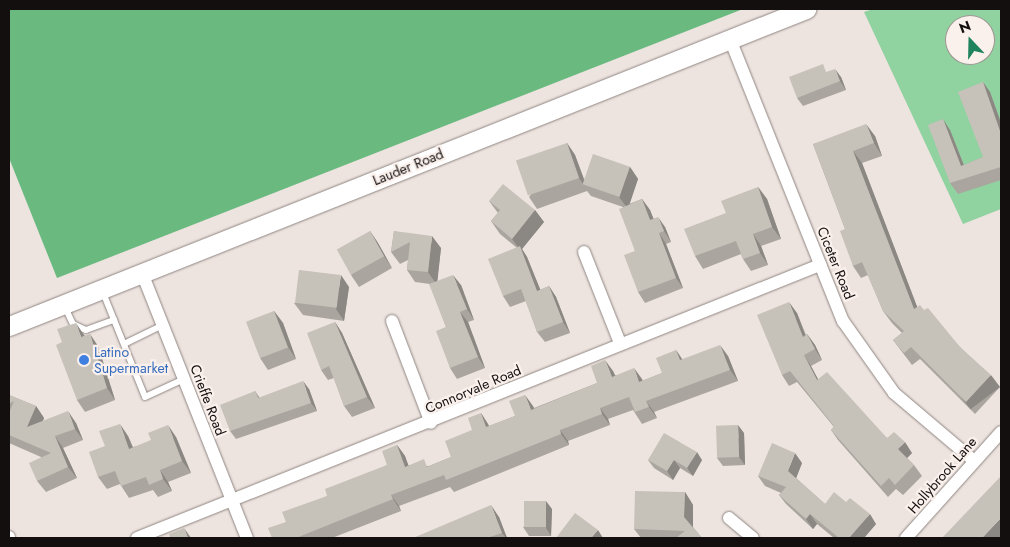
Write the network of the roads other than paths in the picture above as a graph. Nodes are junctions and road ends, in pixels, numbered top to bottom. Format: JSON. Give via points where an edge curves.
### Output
{"nodes":[{"id":1,"x":806,"y":9,"type":"edge"},
{"id":2,"x":730,"y":39,"type":"junction"},
{"id":3,"x":584,"y":252,"type":"dead end"},
{"id":4,"x":820,"y":265,"type":"junction"},
{"id":5,"x":142,"y":273,"type":"junction"},
{"id":6,"x":102,"y":289,"type":"junction"},
{"id":7,"x":63,"y":304,"type":"junction"},
{"id":8,"x":114,"y":320,"type":"junction"},
{"id":9,"x":392,"y":321,"type":"dead end"},
{"id":10,"x":163,"y":325,"type":"junction"},
{"id":11,"x":9,"y":326,"type":"edge"},
{"id":12,"x":620,"y":343,"type":"junction"},
{"id":13,"x":124,"y":344,"type":"junction"},
{"id":14,"x":184,"y":379,"type":"junction"},
{"id":15,"x":430,"y":423,"type":"junction"},
{"id":16,"x":1001,"y":432,"type":"edge"},
{"id":17,"x":973,"y":460,"type":"junction"},
{"id":18,"x":232,"y":501,"type":"junction"},
{"id":19,"x":729,"y":518,"type":"dead end"},
{"id":20,"x":137,"y":538,"type":"edge"},
{"id":21,"x":247,"y":538,"type":"edge"},
{"id":22,"x":753,"y":538,"type":"edge"},
{"id":23,"x":906,"y":538,"type":"edge"}],
"edges":[{"from":1,"to":2,"type":"main road","name":"Lauder Road"},
{"from":2,"to":4,"type":"street","name":"Ciceter Road"},
{"from":2,"to":5,"type":"main road","name":"Lauder Road"},
{"from":3,"to":12,"type":"street"},
{"from":4,"to":12,"type":"street","name":"Connorvale Road"},
{"from":4,"to":17,"type":"street","name":"Ciceter Road","via":[[843,321],[894,393]]},
{"from":5,"to":6,"type":"main road","name":"Lauder Road"},
{"from":5,"to":10,"type":"street","name":"Crieffe Road"},
{"from":6,"to":7,"type":"main road","name":"Lauder Road"},
{"from":6,"to":8,"type":"lane"},
{"from":7,"to":8,"type":"lane","via":[[73,324],[86,330]]},
{"from":7,"to":11,"type":"main road","name":"Lauder Road"},
{"from":8,"to":13,"type":"lane"},
{"from":9,"to":15,"type":"street"},
{"from":10,"to":13,"type":"lane"},
{"from":10,"to":14,"type":"street","name":"Crieffe Road"},
{"from":12,"to":15,"type":"street","name":"Connorvale Road"},
{"from":13,"to":14,"type":"lane","via":[[145,397]]},
{"from":14,"to":18,"type":"street","name":"Crieffe Road"},
{"from":15,"to":18,"type":"street","name":"Connorvale Road"},
{"from":16,"to":17,"type":"street","name":"Hollybrook Lane"},
{"from":17,"to":23,"type":"street","name":"Hollybrook Lane"},
{"from":18,"to":20,"type":"street","name":"Connorvale Road"},
{"from":18,"to":21,"type":"street","name":"Crieffe Road"},
{"from":19,"to":22,"type":"street"}]}
